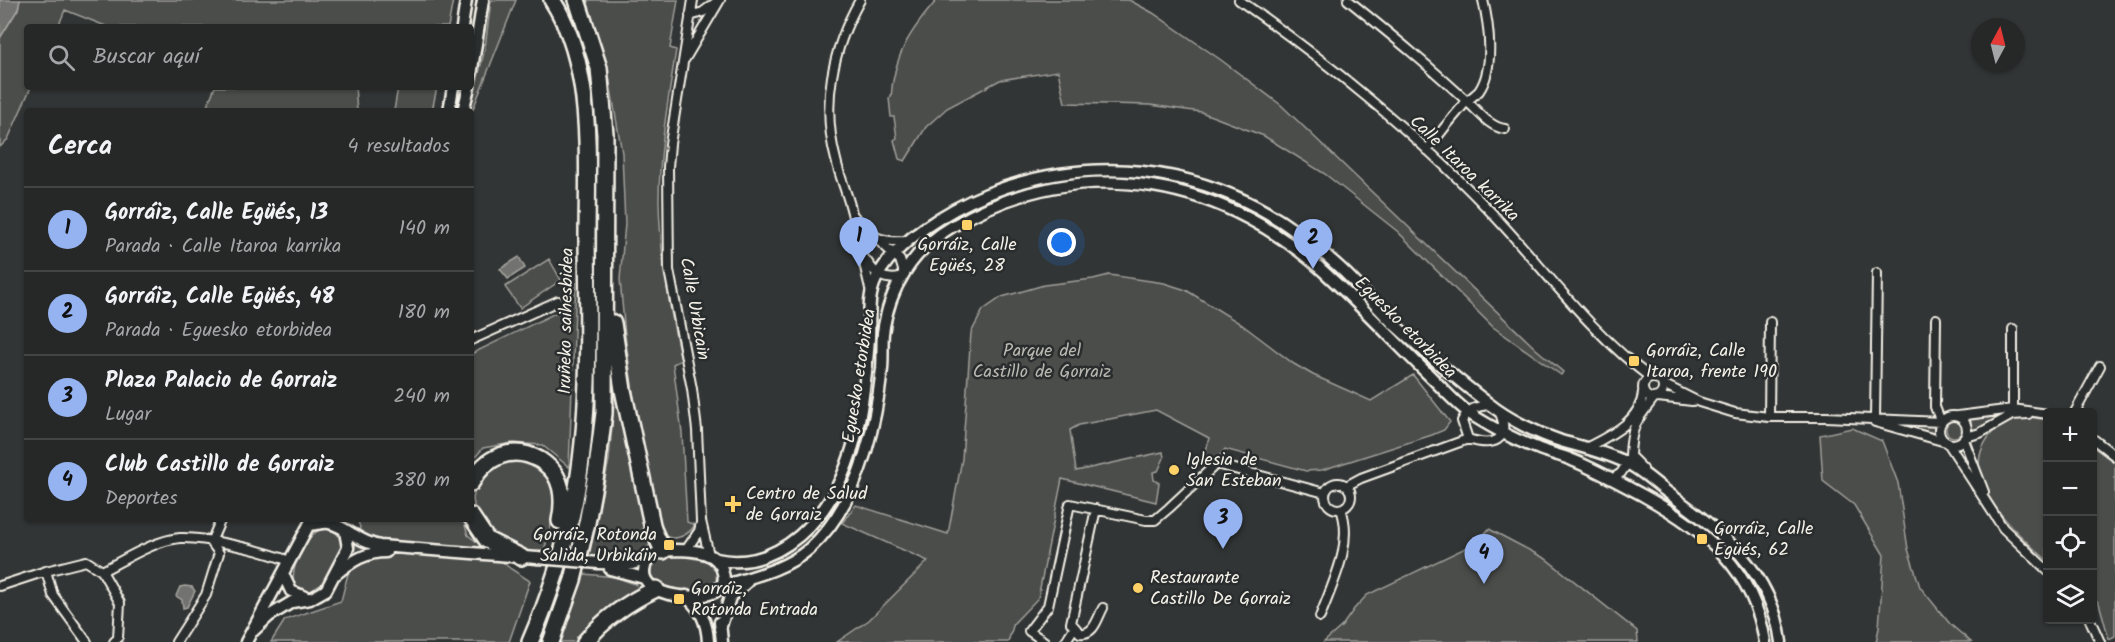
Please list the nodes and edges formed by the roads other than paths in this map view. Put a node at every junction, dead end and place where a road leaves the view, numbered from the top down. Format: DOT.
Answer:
graph roads {
  1 [pos="466,0"];
  2 [pos="483,0"];
  3 [pos="552,0"];
  4 [pos="577,0"];
  5 [pos="693,0"];
  6 [pos="719,0"];
  7 [pos="860,0"];
  8 [pos="1239,0"];
  9 [pos="1348,0"];
  10 [pos="1483,0"];
  11 [pos="690,16"];
  12 [pos="462,24"];
  13 [pos="474,56"];
  14 [pos="681,66"];
  15 [pos="452,90"];
  16 [pos="468,90"];
  17 [pos="1467,101"];
  18 [pos="450,108"];
  19 [pos="464,108"];
  20 [pos="1505,129"];
  21 [pos="1426,150"];
  22 [pos="606,166"];
  23 [pos="852,213"];
  24 [pos="875,238"];
  25 [pos="910,241"];
  26 [pos="862,254"];
  27 [pos="894,254"];
  28 [pos="1877,273"];
  29 [pos="878,275"];
  30 [pos="902,275"];
  31 [pos="871,295"];
  32 [pos="558,301"];
  33 [pos="1936,320"];
  34 [pos="1770,322"];
  35 [pos="2013,329"];
  36 [pos="474,338"];
  37 [pos="2100,366"];
  38 [pos="1651,378"];
  39 [pos="1663,384"];
  40 [pos="1643,392"];
  41 [pos="1656,398"];
  42 [pos="1699,402"];
  43 [pos="1490,405"];
  44 [pos="2076,408"];
  45 [pos="2013,409"];
  46 [pos="1499,411"];
  47 [pos="1466,412"];
  48 [pos="2043,413"];
  49 [pos="2043,413"];
  50 [pos="1958,416"];
  51 [pos="1769,417"];
  52 [pos="1856,418"];
  53 [pos="1875,418"];
  54 [pos="1941,422"];
  55 [pos="1503,433"];
  56 [pos="1965,438"];
  57 [pos="1468,439"];
  58 [pos="1947,442"];
  59 [pos="2097,442"];
  60 [pos="1590,448"];
  61 [pos="2115,456"];
  62 [pos="1629,460"];
  63 [pos="1595,470"];
  64 [pos="474,479"];
  65 [pos="1612,479"];
  66 [pos="1346,486"];
  67 [pos="1325,493"];
  68 [pos="1096,509"];
  69 [pos="1341,509"];
  70 [pos="474,520"];
  71 [pos="220,522"];
  72 [pos="311,522"];
  73 [pos="701,522"];
  74 [pos="340,526"];
  75 [pos="2004,528"];
  76 [pos="211,542"];
  77 [pos="686,550"];
  78 [pos="663,551"];
  79 [pos="521,557"];
  80 [pos="713,557"];
  81 [pos="648,560"];
  82 [pos="290,561"];
  83 [pos="536,561"];
  84 [pos="599,566"];
  85 [pos="2047,570"];
  86 [pos="102,571"];
  87 [pos="46,572"];
  88 [pos="284,574"];
  89 [pos="336,574"];
  90 [pos="757,575"];
  91 [pos="644,578"];
  92 [pos="0,586"];
  93 [pos="722,586"];
  94 [pos="656,588"];
  95 [pos="686,596"];
  96 [pos="310,599"];
  97 [pos="1103,608"];
  98 [pos="1320,617"];
  99 [pos="2092,624"];
  100 [pos="1074,628"];
  101 [pos="720,629"];
  102 [pos="253,631"];
  103 [pos="87,642"];
  104 [pos="114,642"];
  105 [pos="176,642"];
  106 [pos="246,642"];
  107 [pos="521,642"];
  108 [pos="530,642"];
  109 [pos="551,642"];
  110 [pos="585,642"];
  111 [pos="708,642"];
  112 [pos="722,642"];
  113 [pos="1045,642"];
  114 [pos="1065,642"];
  115 [pos="1766,642"];
  116 [pos="1780,642"];
  117 [pos="2100,642"];
  1 -- 12 [label="street"];
  2 -- 13 [label="street"];
  3 -- 108 [label="highway, Iruñeko saihesbidea"];
  4 -- 22 [label="highway, Iruñeko saihesbidea"];
  5 -- 11 [label="street, Calle Urbicain"];
  6 -- 11 [label="street"];
  6 -- 14 [label="street"];
  7 -- 23 [label="street"];
  8 -- 21 [label="street, Calle Itaroa karrika"];
  9 -- 17 [label="street"];
  10 -- 17 [label="street"];
  11 -- 14 [label="street, Calle Urbicain"];
  14 -- 73 [label="street, Calle Urbicain"];
  15 -- 18 [label="street"];
  16 -- 19 [label="street"];
  17 -- 20 [label="street"];
  17 -- 21 [label="street"];
  21 -- 38 [label="street, Calle Itaroa karrika"];
  22 -- 78 [label="highway"];
  22 -- 109 [label="highway, Iruñeko saihesbidea"];
  23 -- 24 [label="street"];
  23 -- 26 [label="street"];
  24 -- 25 [label="street"];
  24 -- 27 [label="street"];
  25 -- 27 [label="street, Eguesko etorbidea"];
  25 -- 43 [label="street, Eguesko etorbidea"];
  26 -- 29 [label="street"];
  26 -- 31 [label="street"];
  27 -- 29 [label="street, Eguesko etorbidea"];
  27 -- 30 [label="street"];
  28 -- 53 [label="street"];
  29 -- 30 [label="street"];
  29 -- 31 [label="street, Eguesko etorbidea"];
  30 -- 47 [label="street, Eguesko etorbidea"];
  30 -- 90 [label="street, Eguesko etorbidea"];
  31 -- 80 [label="street, Eguesko etorbidea"];
  32 -- 36 [label="street"];
  33 -- 54 [label="street"];
  34 -- 51 [label="street"];
  35 -- 45 [label="street"];
  37 -- 44 [label="street"];
  38 -- 39 [label="street"];
  38 -- 40 [label="street"];
  39 -- 41 [label="street"];
  39 -- 42 [label="street"];
  40 -- 41 [label="street"];
  40 -- 60 [label="street"];
  41 -- 42 [label="street"];
  41 -- 62 [label="street"];
  42 -- 51 [label="street"];
  43 -- 46 [label="street, Eguesko etorbidea"];
  43 -- 47 [label="street"];
  45 -- 48 [label="street"];
  45 -- 50 [label="street"];
  46 -- 55 [label="street"];
  46 -- 60 [label="street, Eguesko etorbidea"];
  47 -- 55 [label="street, Eguesko etorbidea"];
  47 -- 57 [label="street"];
  49 -- 56 [label="street"];
  50 -- 54 [label="street"];
  50 -- 56 [label="street"];
  51 -- 52 [label="street"];
  52 -- 53 [label="street"];
  52 -- 58 [label="street"];
  53 -- 54 [label="street"];
  54 -- 58 [label="street"];
  55 -- 57 [label="street"];
  55 -- 63 [label="street, Eguesko etorbidea"];
  56 -- 58 [label="street"];
  56 -- 75 [label="street"];
  57 -- 66 [label="street"];
  58 -- 75 [label="street"];
  59 -- 61 [label="street"];
  60 -- 62 [label="street, Eguesko etorbidea"];
  60 -- 63 [label="street"];
  62 -- 65 [label="street"];
  62 -- 116 [label="street, Eguesko etorbidea"];
  63 -- 65 [label="street, Eguesko etorbidea"];
  64 -- 107 [label="highway"];
  65 -- 115 [label="street, Eguesko etorbidea"];
  66 -- 67 [label="street"];
  66 -- 69 [label="street"];
  67 -- 68 [label="street"];
  67 -- 69 [label="street"];
  68 -- 100 [label="street"];
  68 -- 113 [label="street"];
  69 -- 98 [label="street"];
  70 -- 79 [label="highway"];
  71 -- 76 [label="street"];
  72 -- 74 [label="street"];
  72 -- 82 [label="street"];
  73 -- 77 [label="street"];
  73 -- 80 [label="street, Calle Urbicain"];
  74 -- 79 [label="street"];
  74 -- 89 [label="street"];
  75 -- 85 [label="street"];
  76 -- 82 [label="street"];
  76 -- 86 [label="street"];
  76 -- 105 [label="street"];
  77 -- 78 [label="street"];
  77 -- 80 [label="street"];
  78 -- 81 [label="street"];
  79 -- 83 [label="street"];
  80 -- 93 [label="street"];
  81 -- 84 [label="street"];
  81 -- 91 [label="street"];
  82 -- 88 [label="street"];
  83 -- 84 [label="street, bridge"];
  83 -- 89 [label="street"];
  84 -- 91 [label="street"];
  86 -- 87 [label="street"];
  86 -- 104 [label="street"];
  87 -- 92 [label="street"];
  87 -- 103 [label="street"];
  88 -- 96 [label="street"];
  88 -- 102 [label="street"];
  89 -- 96 [label="street"];
  90 -- 93 [label="street, Eguesko etorbidea"];
  90 -- 101 [label="street"];
  91 -- 94 [label="street"];
  93 -- 95 [label="street"];
  93 -- 101 [label="street"];
  94 -- 95 [label="street"];
  94 -- 110 [label="highway"];
  95 -- 111 [label="street"];
  96 -- 102 [label="street"];
  97 -- 100 [label="street"];
  99 -- 117 [label="street"];
  100 -- 114 [label="street"];
  101 -- 112 [label="street"];
  102 -- 106 [label="street"];
}
